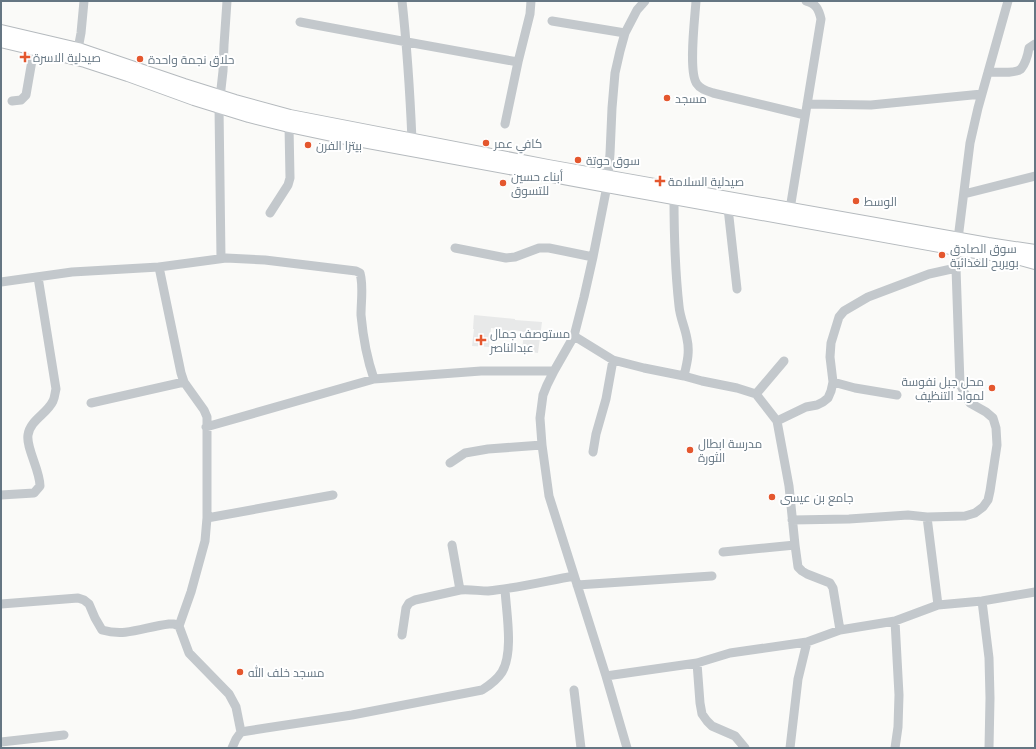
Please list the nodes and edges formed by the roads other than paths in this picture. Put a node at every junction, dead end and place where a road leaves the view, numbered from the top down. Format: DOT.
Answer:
graph roads {
  1 [pos="84,1"];
  2 [pos="227,1"];
  3 [pos="402,1"];
  4 [pos="532,1"];
  5 [pos="645,1"];
  6 [pos="696,1"];
  7 [pos="806,1"];
  8 [pos="1008,1"];
  9 [pos="552,21"];
  10 [pos="300,22"];
  11 [pos="1,31"];
  12 [pos="626,33"];
  13 [pos="1,41"];
  14 [pos="407,42"];
  15 [pos="1035,44"];
  16 [pos="34,49"];
  17 [pos="78,49"];
  18 [pos="518,62"];
  19 [pos="988,72"];
  20 [pos="982,94"];
  21 [pos="12,101"];
  22 [pos="220,101"];
  23 [pos="807,104"];
  24 [pos="805,115"];
  25 [pos="505,124"];
  26 [pos="289,126"];
  27 [pos="412,140"];
  28 [pos="1035,176"];
  29 [pos="608,182"];
  30 [pos="964,194"];
  31 [pos="674,198"];
  32 [pos="728,208"];
  33 [pos="790,209"];
  34 [pos="270,213"];
  35 [pos="960,244"];
  36 [pos="455,248"];
  37 [pos="1035,251"];
  38 [pos="593,257"];
  39 [pos="221,258"];
  40 [pos="1035,263"];
  41 [pos="159,267"];
  42 [pos="956,268"];
  43 [pos="38,277"];
  44 [pos="1,282"];
  45 [pos="737,289"];
  46 [pos="574,336"];
  47 [pos="613,360"];
  48 [pos="784,361"];
  49 [pos="554,371"];
  50 [pos="684,376"];
  51 [pos="374,379"];
  52 [pos="184,382"];
  53 [pos="833,382"];
  54 [pos="756,394"];
  55 [pos="897,395"];
  56 [pos="91,403"];
  57 [pos="777,421"];
  58 [pos="206,427"];
  59 [pos="542,445"];
  60 [pos="592,452"];
  61 [pos="450,463"];
  62 [pos="1,495"];
  63 [pos="333,495"];
  64 [pos="207,518"];
  65 [pos="927,518"];
  66 [pos="792,520"];
  67 [pos="452,545"];
  68 [pos="794,546"];
  69 [pos="723,552"];
  70 [pos="712,576"];
  71 [pos="576,581"];
  72 [pos="504,589"];
  73 [pos="460,590"];
  74 [pos="1035,592"];
  75 [pos="982,601"];
  76 [pos="1,604"];
  77 [pos="938,605"];
  78 [pos="895,621"];
  79 [pos="179,626"];
  80 [pos="840,630"];
  81 [pos="402,635"];
  82 [pos="807,642"];
  83 [pos="697,663"];
  84 [pos="606,676"];
  85 [pos="574,690"];
  86 [pos="241,732"];
  87 [pos="64,735"];
  88 [pos="1,742"];
  89 [pos="232,748"];
  90 [pos="581,748"];
  91 [pos="627,748"];
  92 [pos="745,748"];
  93 [pos="790,748"];
  94 [pos="895,748"];
  95 [pos="989,748"];
  1 -- 17 [label="street"];
  2 -- 22 [label="street"];
  3 -- 14 [label="street"];
  4 -- 18 [label="street"];
  5 -- 12 [label="street"];
  6 -- 24 [label="street"];
  7 -- 23 [label="street"];
  8 -- 19 [label="street"];
  9 -- 12 [label="street"];
  10 -- 14 [label="street"];
  11 -- 17 [label="main road"];
  12 -- 29 [label="street"];
  13 -- 16 [label="main road"];
  14 -- 18 [label="street"];
  14 -- 27 [label="street"];
  15 -- 19 [label="street"];
  16 -- 21 [label="street"];
  16 -- 22 [label="main road"];
  17 -- 22 [label="main road"];
  18 -- 25 [label="street"];
  19 -- 20 [label="street"];
  20 -- 23 [label="street"];
  20 -- 30 [label="street"];
  22 -- 26 [label="main road"];
  22 -- 27 [label="main road"];
  22 -- 39 [label="street"];
  23 -- 24 [label="street"];
  24 -- 33 [label="street"];
  26 -- 29 [label="main road"];
  26 -- 34 [label="street"];
  27 -- 29 [label="main road"];
  28 -- 30 [label="street"];
  29 -- 31 [label="main road"];
  29 -- 33 [label="main road"];
  29 -- 38 [label="street"];
  30 -- 35 [label="street"];
  31 -- 32 [label="main road"];
  31 -- 50 [label="street"];
  32 -- 35 [label="main road"];
  32 -- 45 [label="street"];
  33 -- 35 [label="main road"];
  35 -- 37 [label="main road"];
  35 -- 40 [label="main road"];
  35 -- 42 [label="street"];
  36 -- 38 [label="street"];
  38 -- 46 [label="street"];
  39 -- 41 [label="street"];
  39 -- 51 [label="street"];
  41 -- 43 [label="street"];
  41 -- 52 [label="street"];
  42 -- 53 [label="street"];
  42 -- 65 [label="street"];
  43 -- 44 [label="street"];
  43 -- 62 [label="street"];
  46 -- 47 [label="street"];
  46 -- 49 [label="street"];
  47 -- 50 [label="street"];
  47 -- 60 [label="street"];
  48 -- 54 [label="street"];
  49 -- 51 [label="street"];
  49 -- 59 [label="street"];
  50 -- 54 [label="street"];
  51 -- 58 [label="street"];
  52 -- 56 [label="street"];
  52 -- 58 [label="street"];
  53 -- 55 [label="street"];
  53 -- 57 [label="street"];
  54 -- 57 [label="street"];
  57 -- 66 [label="street"];
  58 -- 64 [label="street"];
  59 -- 61 [label="street"];
  59 -- 71 [label="street"];
  63 -- 64 [label="street"];
  64 -- 79 [label="street"];
  65 -- 66 [label="street"];
  65 -- 77 [label="street"];
  66 -- 68 [label="street"];
  67 -- 73 [label="street"];
  68 -- 69 [label="street"];
  68 -- 80 [label="street"];
  70 -- 71 [label="street"];
  71 -- 72 [label="street"];
  71 -- 84 [label="street"];
  72 -- 73 [label="street"];
  72 -- 86 [label="street"];
  73 -- 81 [label="street"];
  74 -- 75 [label="street"];
  75 -- 77 [label="street"];
  75 -- 95 [label="street"];
  76 -- 79 [label="street"];
  77 -- 78 [label="street"];
  78 -- 80 [label="street"];
  78 -- 94 [label="street"];
  79 -- 86 [label="street"];
  80 -- 82 [label="street"];
  82 -- 83 [label="street"];
  82 -- 93 [label="street"];
  83 -- 84 [label="street"];
  83 -- 92 [label="street"];
  84 -- 91 [label="street"];
  85 -- 90 [label="street"];
  86 -- 89 [label="street"];
  87 -- 88 [label="street"];
}
